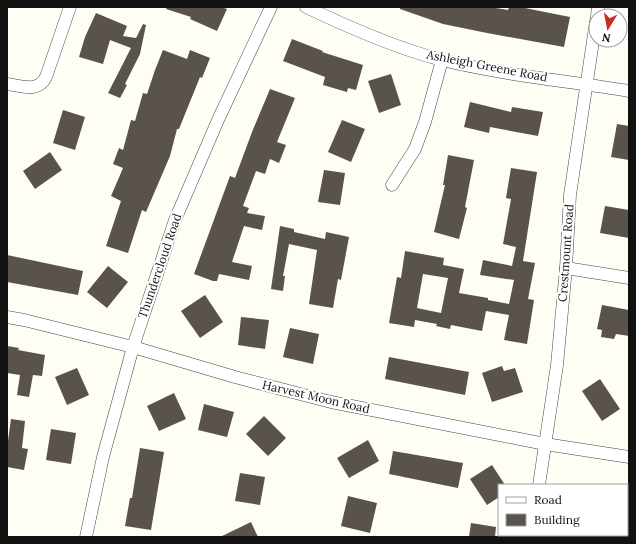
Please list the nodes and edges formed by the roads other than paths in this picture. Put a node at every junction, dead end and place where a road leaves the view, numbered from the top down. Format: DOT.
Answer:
graph roads {
  1 [pos="70,7"];
  2 [pos="270,7"];
  3 [pos="306,7"];
  4 [pos="592,48"];
  5 [pos="442,60"];
  6 [pos="7,84"];
  7 [pos="586,84"];
  8 [pos="629,92"];
  9 [pos="392,185"];
  10 [pos="566,268"];
  11 [pos="629,278"];
  12 [pos="7,317"];
  13 [pos="133,347"];
  14 [pos="545,444"];
  15 [pos="629,458"];
  16 [pos="539,484"];
  17 [pos="86,537"];
  1 -- 6 [label="street"];
  2 -- 13 [label="street, Thundercloud Road"];
  3 -- 5 [label="street, Ashleigh Greene Road"];
  4 -- 7 [label="street, Crestmount Road"];
  5 -- 7 [label="street, Ashleigh Greene Road"];
  5 -- 9 [label="street"];
  7 -- 8 [label="street, Ashleigh Greene Road"];
  7 -- 10 [label="street, Crestmount Road"];
  10 -- 11 [label="street"];
  10 -- 14 [label="street, Crestmount Road"];
  12 -- 13 [label="street, Harvest Moon Road"];
  13 -- 14 [label="street, Harvest Moon Road"];
  13 -- 17 [label="street, Thundercloud Road"];
  14 -- 15 [label="street, Harvest Moon Road"];
  14 -- 16 [label="street, Crestmount Road"];
}
